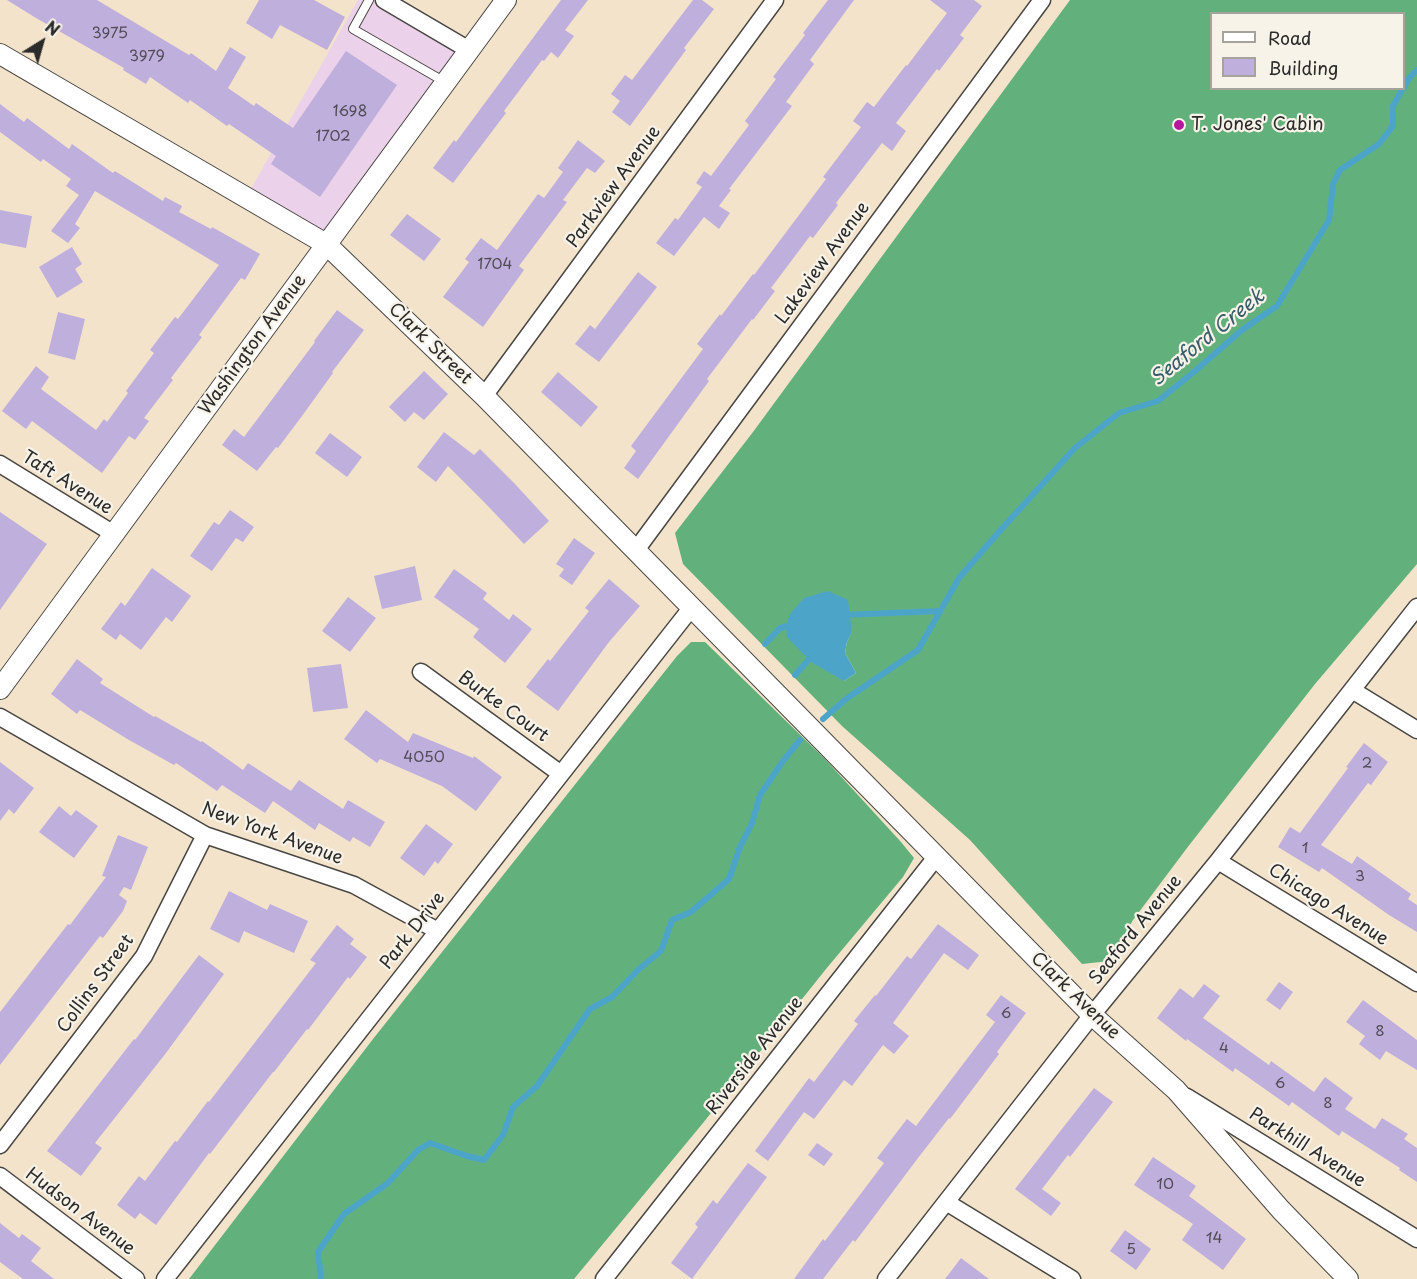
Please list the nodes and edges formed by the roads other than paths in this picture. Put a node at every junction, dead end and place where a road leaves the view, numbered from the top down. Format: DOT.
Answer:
graph roads {
  1 [pos="369,0"];
  2 [pos="384,0"];
  3 [pos="506,0"];
  4 [pos="775,0"];
  5 [pos="1042,0"];
  6 [pos="469,50"];
  7 [pos="0,54"];
  8 [pos="445,82"];
  9 [pos="326,244"];
  10 [pos="484,396"];
  11 [pos="0,464"];
  12 [pos="114,534"];
  13 [pos="636,550"];
  14 [pos="1417,607"];
  15 [pos="692,608"];
  16 [pos="421,672"];
  17 [pos="0,689"];
  18 [pos="1352,690"];
  19 [pos="798,716"];
  20 [pos="0,717"];
  21 [pos="1417,730"];
  22 [pos="561,774"];
  23 [pos="205,835"];
  24 [pos="937,856"];
  25 [pos="1218,861"];
  26 [pos="438,931"];
  27 [pos="1417,983"];
  28 [pos="1092,1015"];
  29 [pos="1176,1090"];
  30 [pos="0,1145"];
  31 [pos="0,1176"];
  32 [pos="946,1202"];
  33 [pos="1417,1239"];
  34 [pos="136,1279"];
  35 [pos="165,1279"];
  36 [pos="604,1279"];
  37 [pos="886,1279"];
  38 [pos="1072,1279"];
  39 [pos="1348,1279"];
  1 -- 8 [label="lane"];
  2 -- 6 [label="street"];
  3 -- 6 [label="street, Washington Avenue"];
  4 -- 10 [label="street, Parkview Avenue"];
  5 -- 13 [label="street, Lakeview Avenue"];
  6 -- 8 [label="street, Washington Avenue"];
  7 -- 9 [label="street, Clark Street"];
  8 -- 9 [label="street, Washington Avenue"];
  9 -- 10 [label="street, Clark Street"];
  9 -- 12 [label="street, Washington Avenue"];
  10 -- 13 [label="street, Clark Street"];
  11 -- 12 [label="street, Taft Avenue"];
  12 -- 17 [label="street, Washington Avenue"];
  13 -- 15 [label="street, Clark Street"];
  14 -- 18 [label="street, Seaford Avenue"];
  15 -- 19 [label="street, Clark Street"];
  15 -- 22 [label="street, Park Drive"];
  16 -- 22 [label="street, Burke Court"];
  18 -- 21 [label="street"];
  18 -- 25 [label="street, Seaford Avenue"];
  19 -- 24 [label="street, Clark Avenue"];
  20 -- 23 [label="street, New York Avenue"];
  22 -- 26 [label="street, Park Drive"];
  23 -- 26 [label="street, New York Avenue"];
  23 -- 30 [label="street, Collins Street"];
  24 -- 28 [label="street, Clark Avenue"];
  24 -- 36 [label="street, Riverside Avenue"];
  25 -- 27 [label="street, Chicago Avenue"];
  25 -- 28 [label="street, Seaford Avenue"];
  26 -- 35 [label="street, Park Drive"];
  28 -- 29 [label="street, Clark Avenue"];
  28 -- 32 [label="street, Seaford Avenue"];
  29 -- 33 [label="street, Parkhill Avenue"];
  29 -- 39 [label="street, Clark Avenue"];
  31 -- 34 [label="street, Hudson Avenue"];
  32 -- 37 [label="street, Seaford Avenue"];
  32 -- 38 [label="street"];
}
